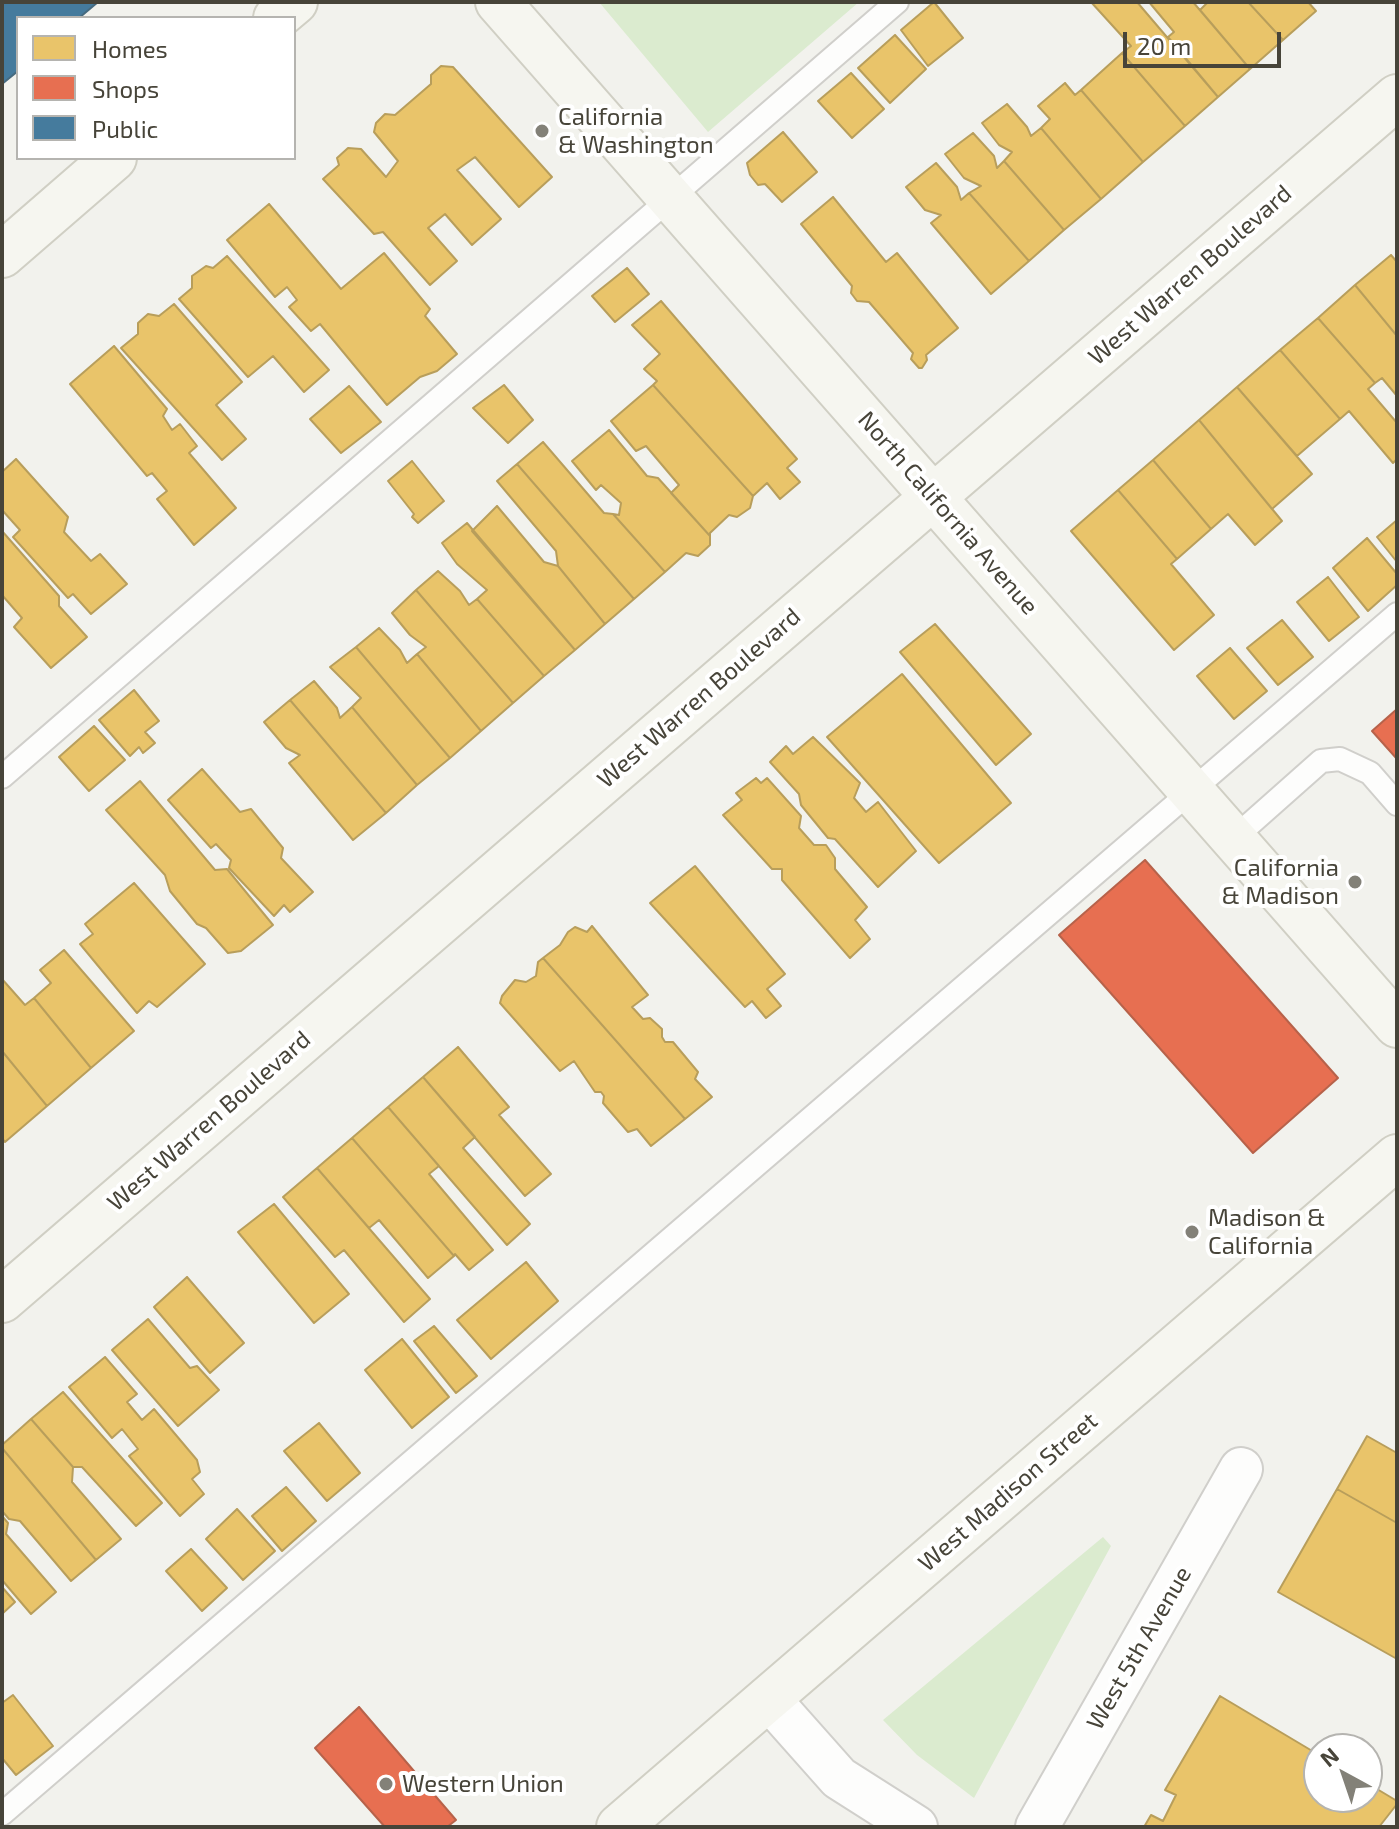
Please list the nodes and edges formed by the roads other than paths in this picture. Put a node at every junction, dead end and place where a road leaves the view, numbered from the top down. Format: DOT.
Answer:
graph roads {
  1 [pos="295,2"];
  2 [pos="498,2"];
  3 [pos="897,2"];
  4 [pos="278,16"];
  5 [pos="1397,97"];
  6 [pos="112,160"];
  7 [pos="671,198"];
  8 [pos="2,255"];
  9 [pos="933,496"];
  10 [pos="1397,614"];
  11 [pos="2,777"];
  12 [pos="1191,791"];
  13 [pos="1397,804"];
  14 [pos="1233,839"];
  15 [pos="1397,1025"];
  16 [pos="1397,1157"];
  17 [pos="2,1300"];
  18 [pos="1241,1469"];
  19 [pos="768,1698"];
  20 [pos="2,1814"];
  21 [pos="619,1827"];
  22 [pos="916,1827"];
  23 [pos="1037,1827"];
  1 -- 4 [label="street"];
  2 -- 7 [label="street, North California Avenue"];
  3 -- 7 [label="lane"];
  5 -- 9 [label="street, West Warren Boulevard"];
  6 -- 8 [label="street"];
  7 -- 9 [label="street, North California Avenue"];
  7 -- 11 [label="lane"];
  9 -- 12 [label="street, North California Avenue"];
  9 -- 17 [label="street, West Warren Boulevard"];
  10 -- 12 [label="lane"];
  12 -- 14 [label="street, North California Avenue"];
  12 -- 20 [label="lane"];
  13 -- 14 [label="lane"];
  14 -- 15 [label="street, North California Avenue"];
  16 -- 19 [label="street, West Madison Street"];
  18 -- 23 [label="street, West 5th Avenue"];
  19 -- 21 [label="street, West Madison Street"];
  19 -- 22 [label="street"];
}
